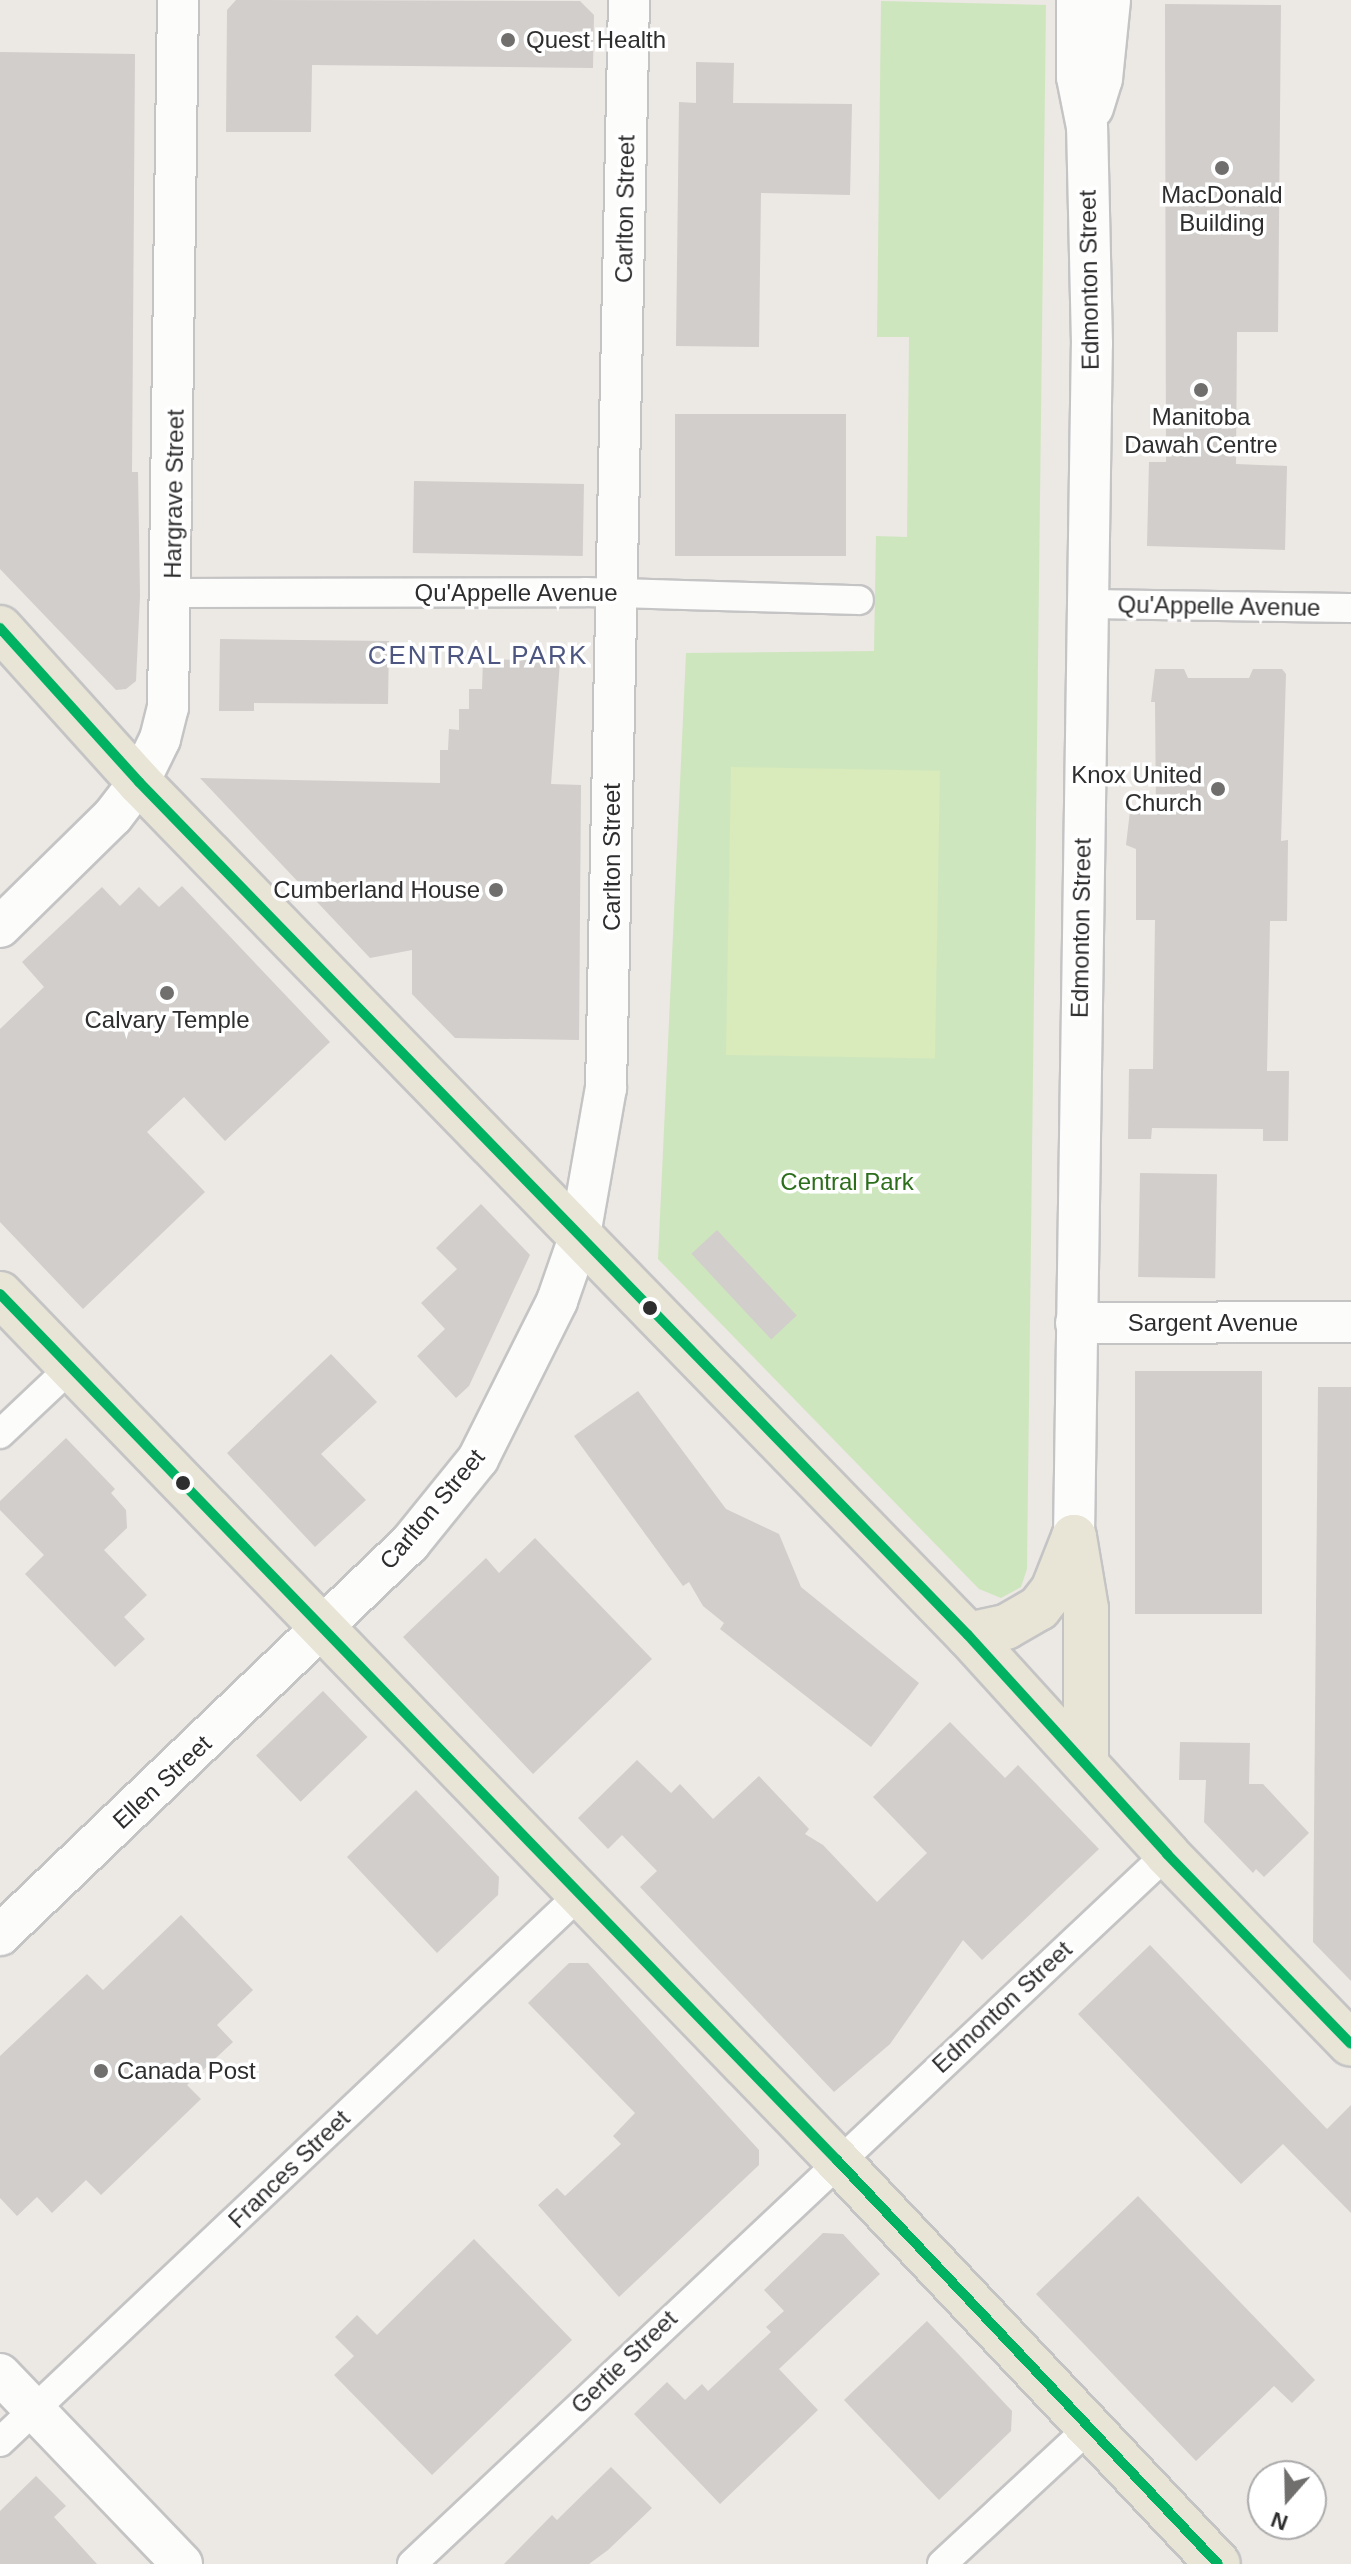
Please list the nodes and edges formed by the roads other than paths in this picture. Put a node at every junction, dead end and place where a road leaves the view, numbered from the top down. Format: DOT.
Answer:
graph roads {
  1 [pos="178,0"];
  2 [pos="629,0"];
  3 [pos="1077,0"];
  4 [pos="1110,0"];
  5 [pos="1087,127"];
  6 [pos="172,593"];
  7 [pos="613,593"];
  8 [pos="859,600"];
  9 [pos="1087,604"];
  10 [pos="1351,608"];
  11 [pos="0,628"];
  12 [pos="139,782"];
  13 [pos="0,927"];
  14 [pos="580,1235"];
  15 [pos="0,1294"];
  16 [pos="1351,1322"];
  17 [pos="1076,1323"];
  18 [pos="70,1368"];
  19 [pos="0,1434"];
  20 [pos="1074,1537"];
  21 [pos="323,1628"];
  22 [pos="968,1635"];
  23 [pos="1086,1764"];
  24 [pos="1167,1854"];
  25 [pos="578,1896"];
  26 [pos="0,1935"];
  27 [pos="1351,2044"];
  28 [pos="837,2160"];
  29 [pos="0,2374"];
  30 [pos="34,2409"];
  31 [pos="1089,2428"];
  32 [pos="0,2442"];
  33 [pos="182,2564"];
  34 [pos="412,2564"];
  35 [pos="942,2564"];
  36 [pos="1218,2564"];
  1 -- 6 [label="street, Hargrave Street"];
  2 -- 7 [label="street, Carlton Street"];
  3 -- 5 [label="street, Edmonton Street"];
  4 -- 5 [label="street, Edmonton Street"];
  5 -- 9 [label="street, Edmonton Street"];
  6 -- 7 [label="street, Qu'Appelle Avenue"];
  6 -- 12 [label="street, Hargrave Street"];
  7 -- 8 [label="street, Qu'Appelle Avenue"];
  7 -- 14 [label="street, Carlton Street"];
  9 -- 10 [label="street, Qu'Appelle Avenue"];
  9 -- 17 [label="street, Edmonton Street"];
  11 -- 12 [label="main road"];
  12 -- 13 [label="street, Hargrave Street"];
  12 -- 14 [label="main road"];
  14 -- 21 [label="street, Carlton Street"];
  14 -- 22 [label="main road"];
  15 -- 18 [label="main road"];
  16 -- 17 [label="street, Sargent Avenue"];
  17 -- 20 [label="street, Edmonton Street"];
  18 -- 19 [label="street"];
  18 -- 21 [label="main road"];
  20 -- 22 [label="main road"];
  20 -- 23 [label="main road"];
  21 -- 25 [label="main road"];
  21 -- 26 [label="street, Ellen Street"];
  22 -- 23 [label="main road"];
  23 -- 24 [label="main road"];
  24 -- 27 [label="main road"];
  24 -- 28 [label="street, Edmonton Street"];
  25 -- 28 [label="main road"];
  25 -- 30 [label="street, Frances Street"];
  28 -- 31 [label="main road"];
  28 -- 34 [label="street, Gertie Street"];
  29 -- 30 [label="street"];
  30 -- 32 [label="street, Frances Street"];
  30 -- 33 [label="street"];
  31 -- 35 [label="street"];
  31 -- 36 [label="main road"];
}
